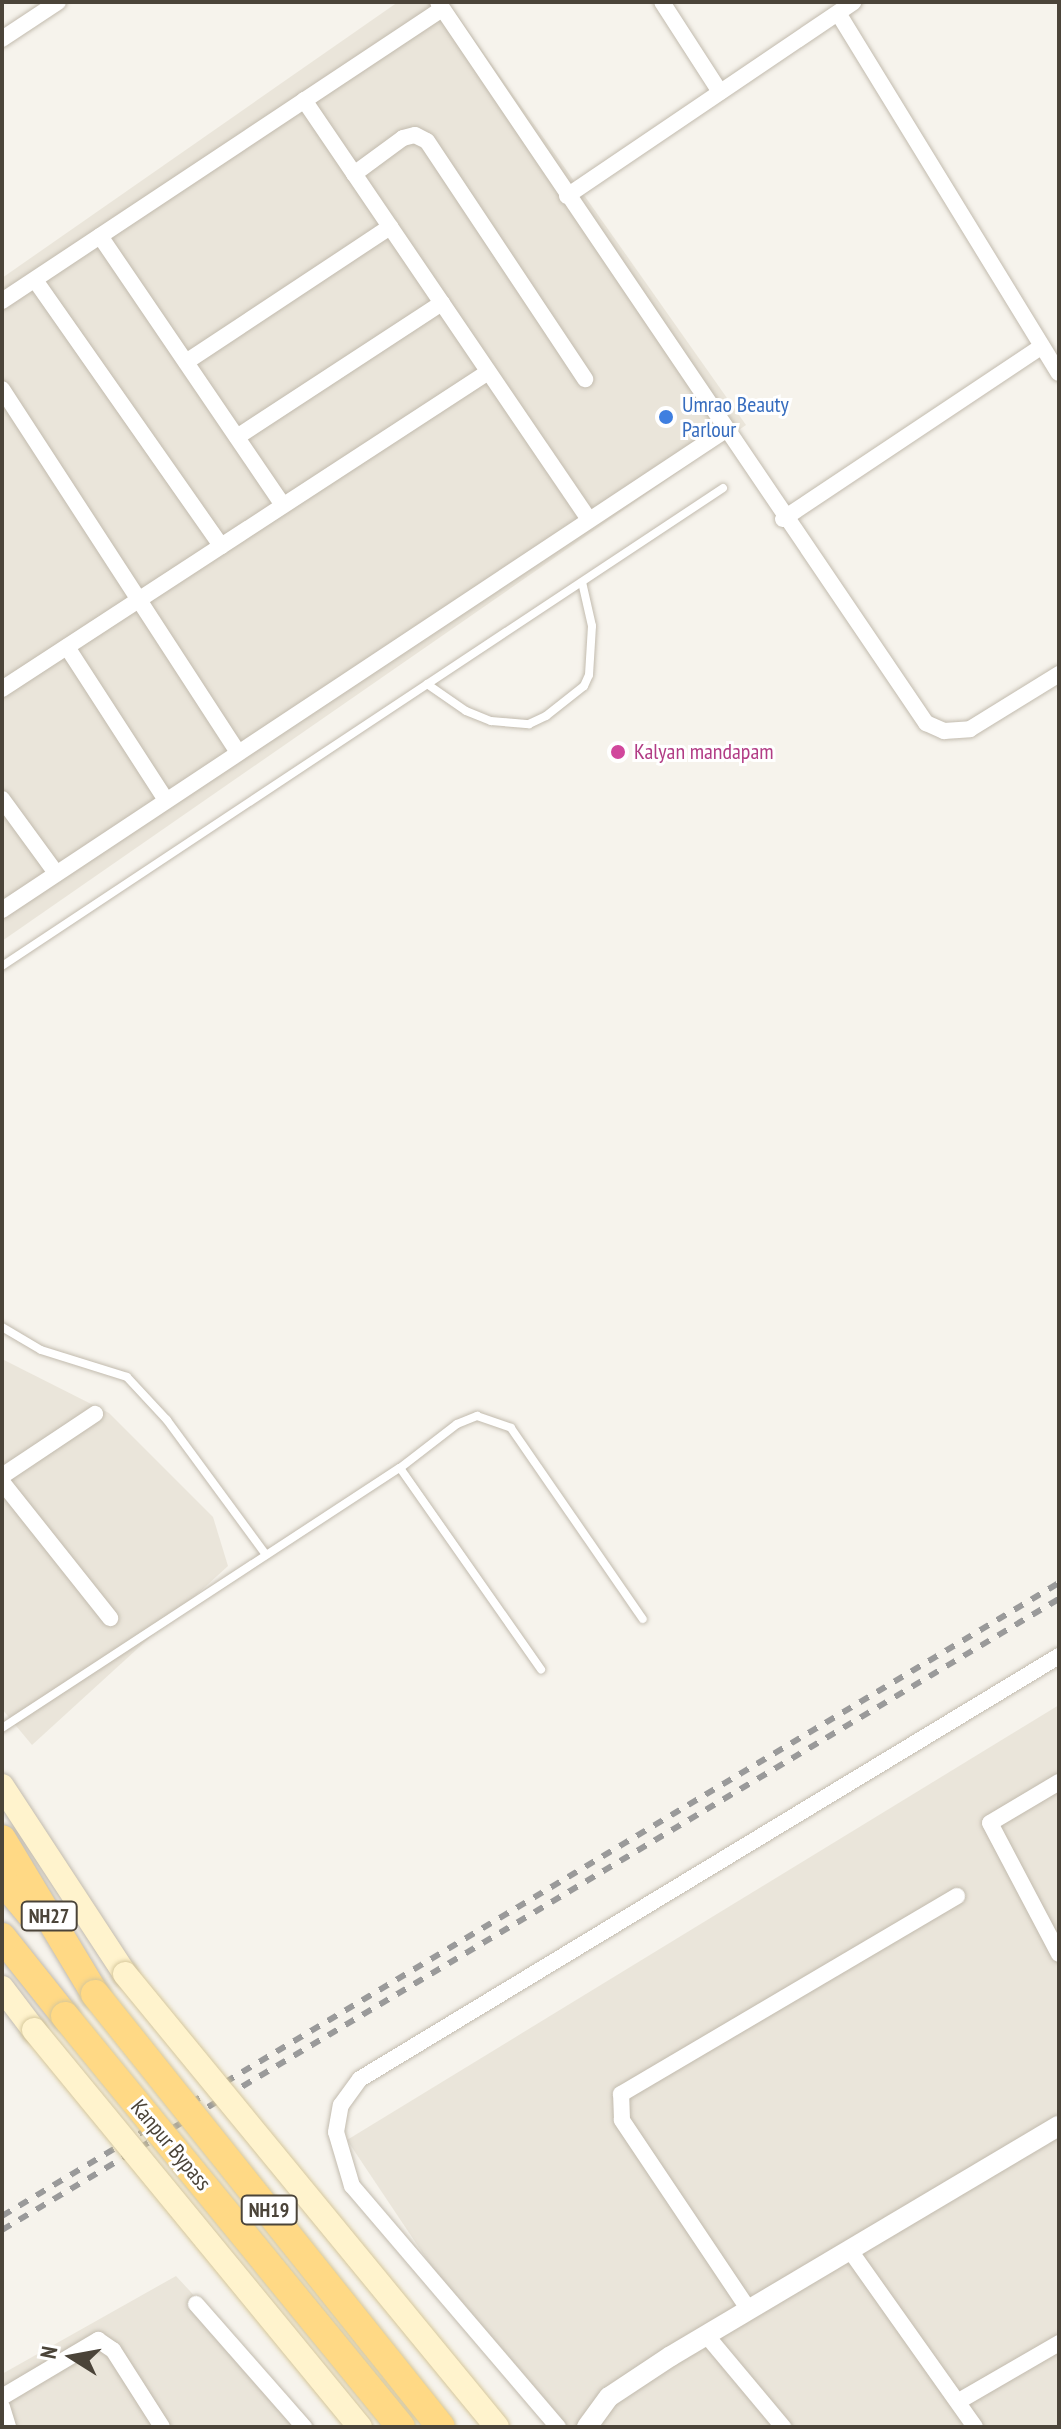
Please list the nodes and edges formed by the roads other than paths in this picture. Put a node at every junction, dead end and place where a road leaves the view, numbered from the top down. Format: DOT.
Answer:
graph roads {
  1 [pos="58,2"];
  2 [pos="662,2"];
  3 [pos="853,2"];
  4 [pos="440,5"];
  5 [pos="838,13"];
  6 [pos="2,39"];
  7 [pos="720,92"];
  8 [pos="304,100"];
  9 [pos="354,174"];
  10 [pos="567,196"];
  11 [pos="390,227"];
  12 [pos="100,236"];
  13 [pos="35,280"];
  14 [pos="2,301"];
  15 [pos="442,303"];
  16 [pos="1042,346"];
  17 [pos="186,362"];
  18 [pos="488,372"];
  19 [pos="1059,373"];
  20 [pos="585,379"];
  21 [pos="2,389"];
  22 [pos="724,431"];
  23 [pos="237,437"];
  24 [pos="723,488"];
  25 [pos="283,505"];
  26 [pos="588,518"];
  27 [pos="783,519"];
  28 [pos="221,546"];
  29 [pos="582,582"];
  30 [pos="138,600"];
  31 [pos="67,647"];
  32 [pos="1059,674"];
  33 [pos="427,684"];
  34 [pos="2,689"];
  35 [pos="238,752"];
  36 [pos="2,799"];
  37 [pos="166,800"];
  38 [pos="56,873"];
  39 [pos="2,910"];
  40 [pos="2,966"];
  41 [pos="2,1327"];
  42 [pos="95,1414"];
  43 [pos="400,1468"];
  44 [pos="2,1476"];
  45 [pos="2,1482"];
  46 [pos="266,1555"];
  47 [pos="110,1618"];
  48 [pos="643,1619"];
  49 [pos="1059,1656"];
  50 [pos="541,1669"];
  51 [pos="2,1728"];
  52 [pos="1059,1782"];
  53 [pos="2,1786"];
  54 [pos="2,1839"];
  55 [pos="2,1880"];
  56 [pos="957,1896"];
  57 [pos="2,1937"];
  58 [pos="1059,1954"];
  59 [pos="2,1988"];
  60 [pos="95,1994"];
  61 [pos="1059,2126"];
  62 [pos="849,2249"];
  63 [pos="196,2304"];
  64 [pos="749,2310"];
  65 [pos="707,2336"];
  66 [pos="1059,2343"];
  67 [pos="2,2397"];
  68 [pos="959,2401"];
  69 [pos="2,2407"];
  70 [pos="8,2427"];
  71 [pos="162,2427"];
  72 [pos="304,2427"];
  73 [pos="360,2427"];
  74 [pos="401,2427"];
  75 [pos="441,2427"];
  76 [pos="497,2427"];
  77 [pos="558,2427"];
  78 [pos="587,2427"];
  79 [pos="783,2427"];
  80 [pos="975,2427"];
  1 -- 6 [label="street"];
  2 -- 7 [label="street"];
  3 -- 5 [label="street"];
  4 -- 8 [label="street"];
  4 -- 10 [label="street"];
  5 -- 7 [label="street"];
  5 -- 16 [label="street"];
  7 -- 10 [label="street"];
  8 -- 9 [label="street"];
  8 -- 12 [label="street"];
  9 -- 11 [label="street"];
  9 -- 20 [label="street"];
  10 -- 22 [label="street"];
  11 -- 15 [label="street"];
  11 -- 17 [label="street"];
  12 -- 13 [label="street"];
  12 -- 17 [label="street"];
  13 -- 14 [label="street"];
  13 -- 28 [label="street"];
  15 -- 18 [label="street"];
  15 -- 23 [label="street"];
  16 -- 19 [label="street"];
  16 -- 27 [label="street"];
  17 -- 23 [label="street"];
  18 -- 25 [label="street"];
  18 -- 26 [label="street"];
  21 -- 30 [label="street"];
  22 -- 26 [label="street"];
  22 -- 27 [label="street"];
  23 -- 25 [label="street"];
  24 -- 29 [label="lane"];
  25 -- 28 [label="street"];
  26 -- 35 [label="street"];
  27 -- 32 [label="street"];
  28 -- 30 [label="street"];
  29 -- 33 [label="lane"];
  29 -- 33 [label="lane"];
  30 -- 31 [label="street"];
  30 -- 35 [label="street"];
  31 -- 34 [label="street"];
  31 -- 37 [label="street"];
  33 -- 40 [label="lane"];
  35 -- 37 [label="street"];
  36 -- 38 [label="street"];
  37 -- 38 [label="street"];
  38 -- 39 [label="street"];
  41 -- 46 [label="lane"];
  42 -- 44 [label="street"];
  43 -- 46 [label="lane"];
  43 -- 48 [label="lane"];
  43 -- 50 [label="lane"];
  45 -- 47 [label="street"];
  46 -- 51 [label="lane"];
  49 -- 77 [label="street"];
  52 -- 58 [label="street"];
  53 -- 76 [label="main road, bridge"];
  54 -- 60 [label="highway, NH27"];
  55 -- 60 [label="highway, NH19"];
  56 -- 64 [label="street"];
  57 -- 74 [label="highway, Kanpur Bypass / NH19, bridge"];
  59 -- 73 [label="main road, bridge"];
  60 -- 75 [label="highway, Kanpur Bypass / NH19, bridge"];
  61 -- 62 [label="street"];
  62 -- 64 [label="street"];
  62 -- 68 [label="street"];
  63 -- 72 [label="street"];
  64 -- 65 [label="street"];
  65 -- 78 [label="street"];
  65 -- 79 [label="street"];
  66 -- 68 [label="street"];
  67 -- 71 [label="street"];
  68 -- 80 [label="street"];
  69 -- 70 [label="street"];
}
